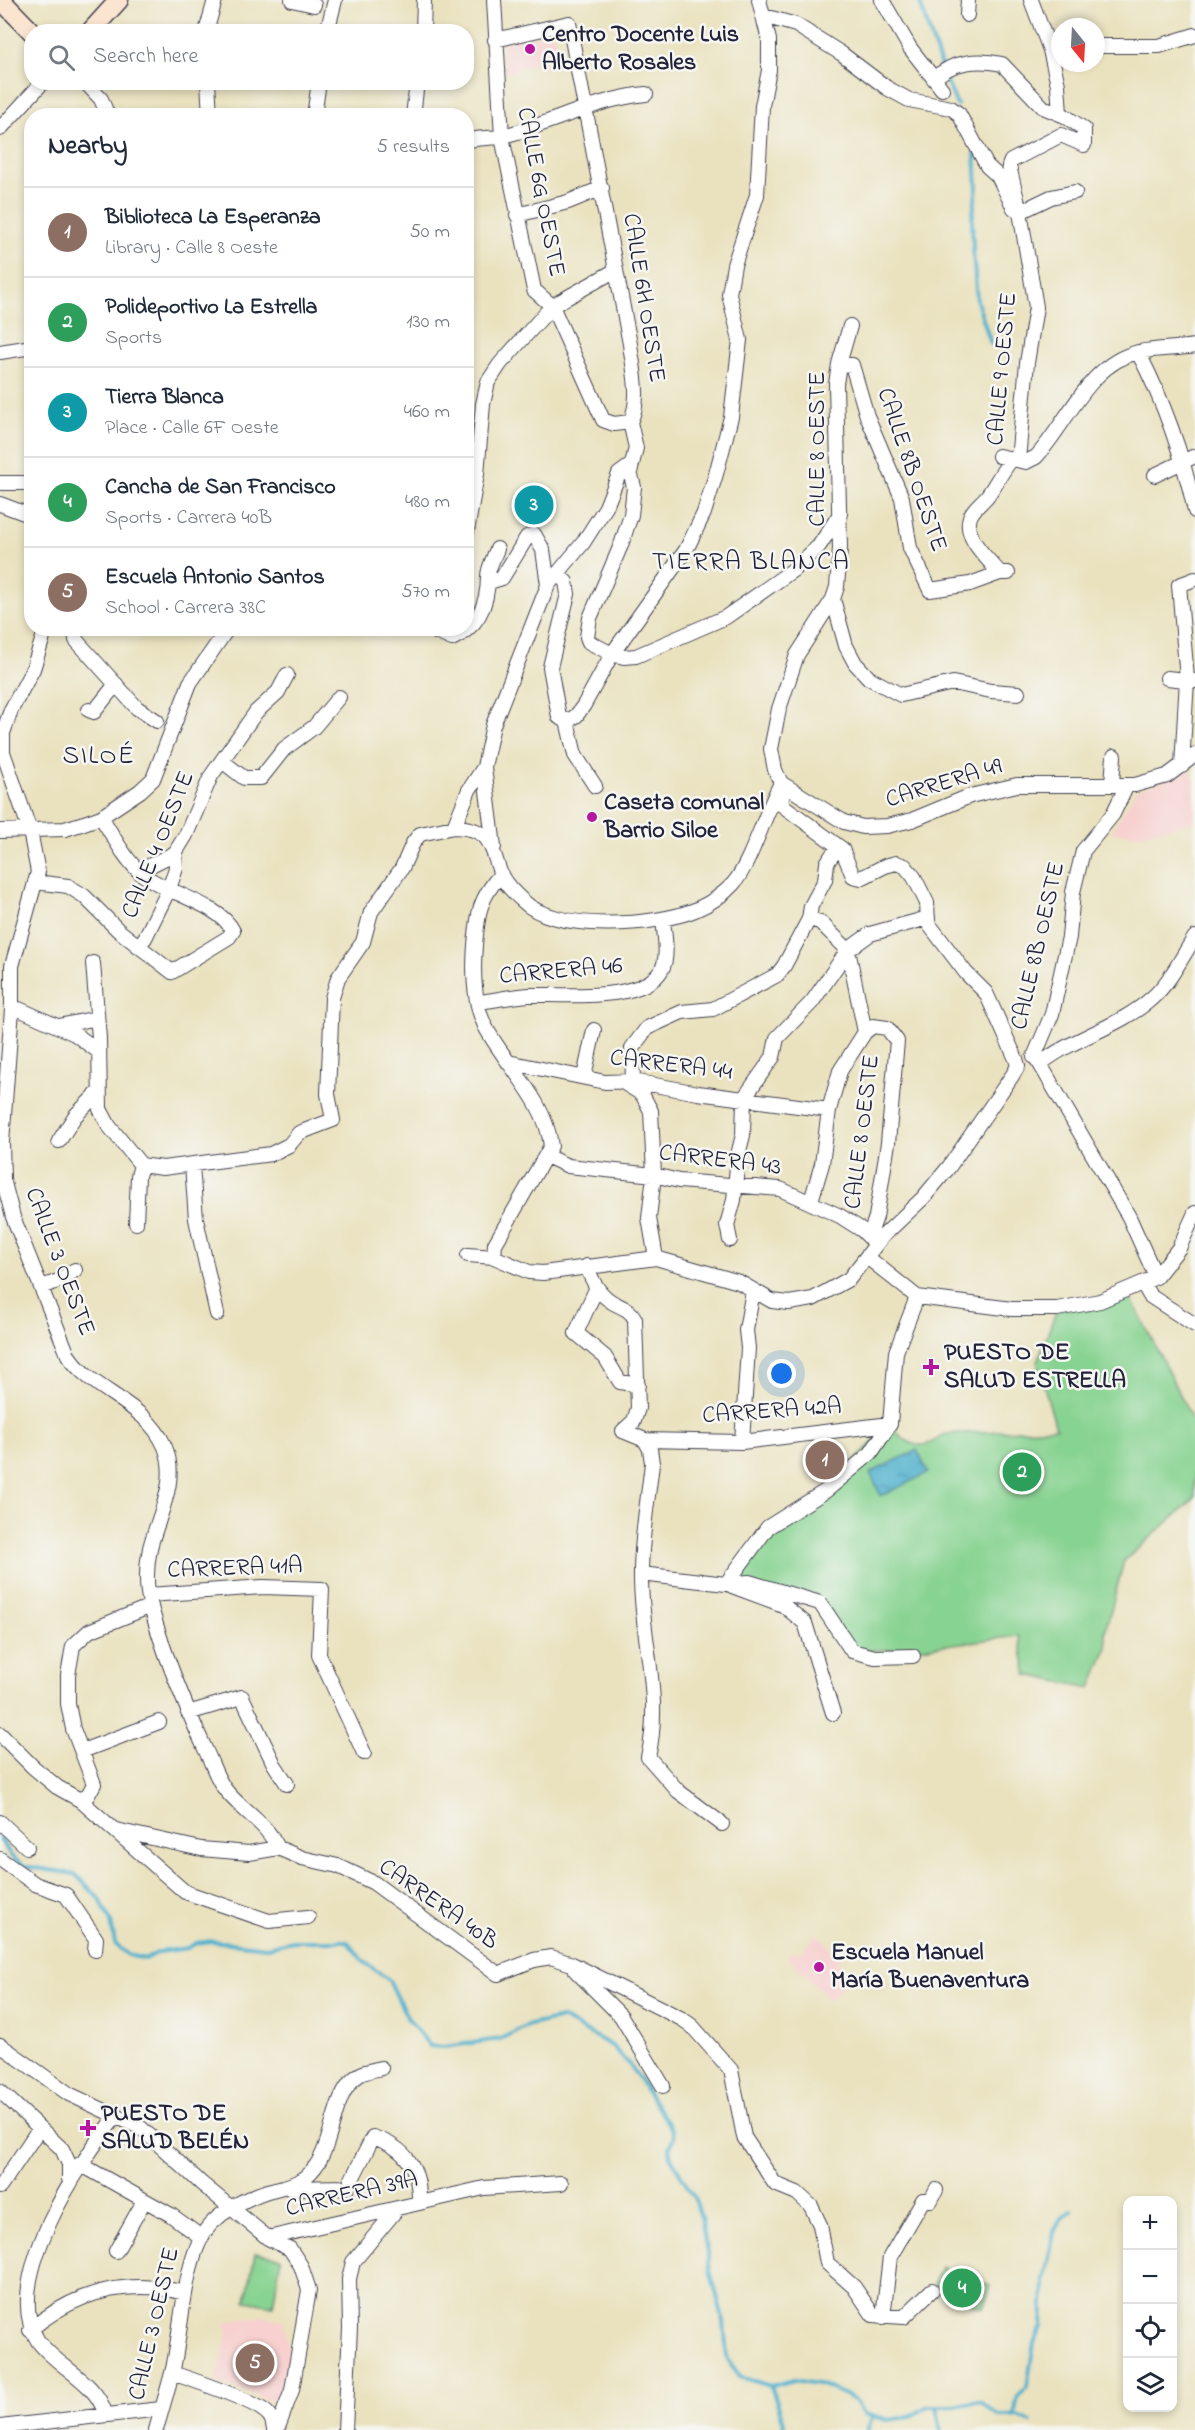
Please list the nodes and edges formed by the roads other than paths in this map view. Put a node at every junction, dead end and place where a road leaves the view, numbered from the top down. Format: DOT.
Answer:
graph roads {
  1 [pos="1,0"];
  2 [pos="119,0"];
  3 [pos="215,0"];
  4 [pos="292,0"];
  5 [pos="335,0"];
  6 [pos="424,0"];
  7 [pos="494,0"];
  8 [pos="759,0"];
  9 [pos="882,0"];
  10 [pos="968,0"];
  11 [pos="1031,0"];
  12 [pos="314,5"];
  13 [pos="967,15"];
  14 [pos="764,16"];
  15 [pos="25,24"];
  16 [pos="97,24"];
  17 [pos="208,24"];
  18 [pos="329,24"];
  19 [pos="423,24"];
  20 [pos="1195,35"];
  21 [pos="495,40"];
  22 [pos="1051,41"];
  23 [pos="1105,46"];
  24 [pos="1057,72"];
  25 [pos="36,90"];
  26 [pos="93,90"];
  27 [pos="208,90"];
  28 [pos="318,90"];
  29 [pos="416,90"];
  30 [pos="646,94"];
  31 [pos="586,106"];
  32 [pos="105,108"];
  33 [pos="210,108"];
  34 [pos="315,108"];
  35 [pos="414,108"];
  36 [pos="1060,113"];
  37 [pos="0,129"];
  38 [pos="502,136"];
  39 [pos="474,140"];
  40 [pos="602,188"];
  41 [pos="1075,192"];
  42 [pos="1020,212"];
  43 [pos="517,215"];
  44 [pos="616,270"];
  45 [pos="552,306"];
  46 [pos="850,326"];
  47 [pos="1195,346"];
  48 [pos="24,348"];
  49 [pos="0,352"];
  50 [pos="1138,352"];
  51 [pos="845,364"];
  52 [pos="630,422"];
  53 [pos="1188,458"];
  54 [pos="1009,459"];
  55 [pos="630,466"];
  56 [pos="1155,475"];
  57 [pos="0,483"];
  58 [pos="24,483"];
  59 [pos="474,491"];
  60 [pos="0,504"];
  61 [pos="1195,511"];
  62 [pos="24,513"];
  63 [pos="840,514"];
  64 [pos="819,546"];
  65 [pos="497,549"];
  66 [pos="840,552"];
  67 [pos="553,579"];
  68 [pos="1195,579"];
  69 [pos="489,582"];
  70 [pos="832,599"];
  71 [pos="474,625"];
  72 [pos="43,636"];
  73 [pos="76,636"];
  74 [pos="222,636"];
  75 [pos="612,654"];
  76 [pos="287,675"];
  77 [pos="1167,678"];
  78 [pos="1191,680"];
  79 [pos="116,684"];
  80 [pos="1018,693"];
  81 [pos="339,697"];
  82 [pos="89,710"];
  83 [pos="157,721"];
  84 [pos="567,721"];
  85 [pos="1195,755"];
  86 [pos="1114,756"];
  87 [pos="222,761"];
  88 [pos="1182,766"];
  89 [pos="484,767"];
  90 [pos="1112,784"];
  91 [pos="785,785"];
  92 [pos="1127,785"];
  93 [pos="594,786"];
  94 [pos="101,817"];
  95 [pos="454,827"];
  96 [pos="0,831"];
  97 [pos="30,831"];
  98 [pos="494,847"];
  99 [pos="842,849"];
  100 [pos="175,853"];
  101 [pos="139,871"];
  102 [pos="501,874"];
  103 [pos="35,882"];
  104 [pos="169,889"];
  105 [pos="810,913"];
  106 [pos="928,918"];
  107 [pos="663,919"];
  108 [pos="1195,937"];
  109 [pos="138,945"];
  110 [pos="844,955"];
  111 [pos="93,963"];
  112 [pos="479,1002"];
  113 [pos="12,1009"];
  114 [pos="97,1018"];
  115 [pos="59,1026"];
  116 [pos="594,1030"];
  117 [pos="865,1032"];
  118 [pos="98,1051"];
  119 [pos="1037,1061"];
  120 [pos="508,1062"];
  121 [pos="1018,1066"];
  122 [pos="584,1077"];
  123 [pos="627,1082"];
  124 [pos="99,1092"];
  125 [pos="744,1098"];
  126 [pos="828,1110"];
  127 [pos="59,1141"];
  128 [pos="546,1156"];
  129 [pos="141,1165"];
  130 [pos="192,1165"];
  131 [pos="654,1175"];
  132 [pos="735,1184"];
  133 [pos="812,1201"];
  134 [pos="1195,1213"];
  135 [pos="136,1224"];
  136 [pos="730,1240"];
  137 [pos="872,1240"];
  138 [pos="468,1255"];
  139 [pos="495,1257"];
  140 [pos="867,1257"];
  141 [pos="662,1259"];
  142 [pos="587,1266"];
  143 [pos="75,1270"];
  144 [pos="1156,1277"];
  145 [pos="1143,1284"];
  146 [pos="41,1287"];
  147 [pos="597,1287"];
  148 [pos="753,1291"];
  149 [pos="917,1297"];
  150 [pos="217,1314"];
  151 [pos="1195,1324"];
  152 [pos="638,1385"];
  153 [pos="890,1424"];
  154 [pos="645,1440"];
  155 [pos="742,1442"];
  156 [pos="641,1574"];
  157 [pos="726,1584"];
  158 [pos="150,1601"];
  159 [pos="913,1656"];
  160 [pos="188,1713"];
  161 [pos="833,1713"];
  162 [pos="159,1722"];
  163 [pos="0,1734"];
  164 [pos="82,1751"];
  165 [pos="364,1753"];
  166 [pos="287,1784"];
  167 [pos="80,1800"];
  168 [pos="0,1821"];
  169 [pos="722,1824"];
  170 [pos="116,1830"];
  171 [pos="27,1847"];
  172 [pos="278,1848"];
  173 [pos="0,1859"];
  174 [pos="308,1917"];
  175 [pos="96,1950"];
  176 [pos="572,1964"];
  177 [pos="0,2045"];
  178 [pos="381,2068"];
  179 [pos="663,2086"];
  180 [pos="0,2091"];
  181 [pos="116,2116"];
  182 [pos="39,2129"];
  183 [pos="80,2164"];
  184 [pos="69,2179"];
  185 [pos="561,2183"];
  186 [pos="0,2187"];
  187 [pos="288,2188"];
  188 [pos="936,2190"];
  189 [pos="144,2200"];
  190 [pos="419,2202"];
  191 [pos="232,2208"];
  192 [pos="399,2208"];
  193 [pos="201,2237"];
  194 [pos="268,2238"];
  195 [pos="116,2251"];
  196 [pos="932,2290"];
  197 [pos="185,2293"];
  198 [pos="883,2317"];
  199 [pos="30,2330"];
  200 [pos="172,2373"];
  201 [pos="160,2409"];
  202 [pos="105,2413"];
  203 [pos="0,2427"];
  204 [pos="156,2430"];
  205 [pos="276,2430"];
  206 [pos="345,2430"];
  1 -- 15 [label="street"];
  2 -- 16 [label="street"];
  3 -- 17 [label="street"];
  4 -- 12 [label="street"];
  5 -- 18 [label="street"];
  6 -- 19 [label="street"];
  7 -- 21 [label="street, CALLE 6G OESTE"];
  8 -- 14 [label="street"];
  9 -- 36 [label="street"];
  10 -- 13 [label="street"];
  11 -- 22 [label="street"];
  14 -- 42 [label="street, CALLE 9 OESTE"];
  14 -- 75 [label="street"];
  20 -- 23 [label="street"];
  21 -- 31 [label="street, CALLE 6H OESTE"];
  21 -- 38 [label="street, CALLE 6G OESTE"];
  24 -- 36 [label="street"];
  25 -- 37 [label="street"];
  26 -- 32 [label="street"];
  27 -- 33 [label="street"];
  28 -- 34 [label="street"];
  29 -- 35 [label="street"];
  30 -- 31 [label="street"];
  31 -- 38 [label="street"];
  31 -- 40 [label="street, CALLE 6H OESTE"];
  36 -- 42 [label="street, CALLE 9 OESTE"];
  38 -- 39 [label="street"];
  38 -- 43 [label="street, CALLE 6G OESTE"];
  40 -- 43 [label="street"];
  40 -- 44 [label="street, CALLE 6H OESTE"];
  41 -- 42 [label="street"];
  42 -- 54 [label="street, CALLE 9 OESTE"];
  43 -- 45 [label="street, CALLE 6G OESTE"];
  44 -- 45 [label="street"];
  44 -- 52 [label="street, CALLE 6H OESTE"];
  45 -- 52 [label="street, CALLE 6G OESTE"];
  45 -- 59 [label="street"];
  46 -- 51 [label="street, CALLE 8 OESTE"];
  47 -- 50 [label="street"];
  48 -- 49 [label="street"];
  50 -- 53 [label="street"];
  50 -- 54 [label="street"];
  51 -- 54 [label="street, CALLE 8B OESTE"];
  51 -- 63 [label="street, CALLE 8 OESTE"];
  52 -- 55 [label="street, CALLE 6H OESTE"];
  53 -- 56 [label="street"];
  53 -- 61 [label="street"];
  55 -- 67 [label="street"];
  55 -- 75 [label="street, CALLE 6H OESTE"];
  57 -- 58 [label="street"];
  60 -- 62 [label="street"];
  63 -- 64 [label="street"];
  63 -- 66 [label="street, CALLE 8 OESTE"];
  64 -- 66 [label="street"];
  64 -- 75 [label="street"];
  65 -- 69 [label="street"];
  66 -- 70 [label="street, CALLE 8 OESTE"];
  67 -- 69 [label="street"];
  67 -- 84 [label="street"];
  67 -- 89 [label="street"];
  68 -- 78 [label="street"];
  69 -- 71 [label="street"];
  70 -- 80 [label="street"];
  70 -- 91 [label="street"];
  72 -- 97 [label="street, CALLE 3 OESTE"];
  73 -- 79 [label="street"];
  74 -- 94 [label="street"];
  75 -- 84 [label="street"];
  76 -- 87 [label="street, CALLE 4 OESTE"];
  77 -- 78 [label="street"];
  78 -- 88 [label="street"];
  79 -- 82 [label="street"];
  79 -- 83 [label="street"];
  81 -- 87 [label="street"];
  84 -- 93 [label="street"];
  85 -- 88 [label="street, CARRERA 49"];
  86 -- 90 [label="street"];
  87 -- 100 [label="street, CALLE 4 OESTE"];
  88 -- 92 [label="street, CARRERA 49"];
  89 -- 95 [label="street"];
  89 -- 98 [label="street"];
  90 -- 91 [label="street, CARRERA 49"];
  90 -- 92 [label="street, CARRERA 49"];
  91 -- 99 [label="street"];
  91 -- 107 [label="street"];
  92 -- 119 [label="street, CALLE 8B OESTE"];
  94 -- 97 [label="street"];
  94 -- 101 [label="street"];
  95 -- 98 [label="street"];
  95 -- 130 [label="street"];
  96 -- 97 [label="street"];
  97 -- 103 [label="street, CALLE 3 OESTE"];
  98 -- 102 [label="street"];
  99 -- 105 [label="street"];
  99 -- 106 [label="street"];
  100 -- 101 [label="street"];
  100 -- 104 [label="street, CALLE 4 OESTE"];
  101 -- 104 [label="street"];
  102 -- 107 [label="street"];
  102 -- 112 [label="street"];
  103 -- 109 [label="street"];
  103 -- 113 [label="street, CALLE 3 OESTE"];
  104 -- 109 [label="street, CALLE 4 OESTE"];
  104 -- 109 [label="street"];
  105 -- 110 [label="street"];
  105 -- 123 [label="street"];
  106 -- 110 [label="street"];
  106 -- 121 [label="street"];
  107 -- 112 [label="street, CARRERA 46"];
  108 -- 119 [label="street"];
  110 -- 117 [label="street, CALLE 8 OESTE"];
  110 -- 125 [label="street"];
  111 -- 114 [label="street"];
  112 -- 120 [label="street"];
  113 -- 115 [label="street"];
  113 -- 146 [label="street, CALLE 3 OESTE"];
  114 -- 115 [label="street"];
  114 -- 118 [label="street"];
  115 -- 118 [label="street"];
  116 -- 122 [label="street"];
  117 -- 126 [label="street"];
  117 -- 137 [label="street, CALLE 8 OESTE"];
  118 -- 124 [label="street"];
  119 -- 121 [label="street"];
  119 -- 144 [label="street, CALLE 8B OESTE"];
  120 -- 122 [label="street, CARRERA 44"];
  120 -- 128 [label="street"];
  121 -- 137 [label="street"];
  122 -- 123 [label="street, CARRERA 44"];
  123 -- 125 [label="street, CARRERA 44"];
  123 -- 131 [label="street"];
  124 -- 127 [label="street"];
  124 -- 129 [label="street"];
  125 -- 126 [label="street, CARRERA 44"];
  125 -- 132 [label="street"];
  126 -- 133 [label="street"];
  128 -- 131 [label="street, CARRERA 43"];
  128 -- 139 [label="street"];
  129 -- 130 [label="street"];
  129 -- 135 [label="street"];
  130 -- 150 [label="street"];
  131 -- 132 [label="street, CARRERA 43"];
  131 -- 141 [label="street"];
  132 -- 133 [label="street, CARRERA 43"];
  132 -- 136 [label="street"];
  133 -- 137 [label="street, CARRERA 43"];
  134 -- 144 [label="street"];
  137 -- 140 [label="street"];
  138 -- 139 [label="street"];
  139 -- 142 [label="street"];
  140 -- 148 [label="street"];
  140 -- 149 [label="street"];
  141 -- 142 [label="street"];
  141 -- 148 [label="street"];
  142 -- 147 [label="street"];
  143 -- 146 [label="street"];
  144 -- 145 [label="street"];
  145 -- 149 [label="street"];
  145 -- 151 [label="street"];
  146 -- 158 [label="street, CALLE 3 OESTE"];
  147 -- 152 [label="street"];
  147 -- 152 [label="street"];
  148 -- 155 [label="street"];
  149 -- 153 [label="street"];
  152 -- 154 [label="street, CARRERA 42A"];
  153 -- 155 [label="street, CARRERA 42A"];
  153 -- 157 [label="street"];
  154 -- 155 [label="street, CARRERA 42A"];
  154 -- 156 [label="street"];
  156 -- 157 [label="street"];
  156 -- 169 [label="street"];
  157 -- 159 [label="street"];
  157 -- 161 [label="street"];
  158 -- 160 [label="street, CALLE 3 OESTE"];
  158 -- 164 [label="street, CARRERA 41A"];
  158 -- 165 [label="street, CARRERA 41A"];
  160 -- 166 [label="street"];
  160 -- 172 [label="street, CALLE 3 OESTE"];
  162 -- 164 [label="street"];
  163 -- 167 [label="street"];
  164 -- 167 [label="street, CARRERA 41A"];
  167 -- 170 [label="street"];
  168 -- 171 [label="street"];
  170 -- 172 [label="street"];
  170 -- 174 [label="street"];
  172 -- 176 [label="street, CARRERA 40B"];
  173 -- 175 [label="street"];
  176 -- 179 [label="street"];
  176 -- 198 [label="street, CARRERA 40B"];
  177 -- 181 [label="street, CARRERA 39A"];
  178 -- 187 [label="street"];
  180 -- 182 [label="street"];
  181 -- 183 [label="street"];
  181 -- 191 [label="street, CARRERA 39A"];
  182 -- 184 [label="street"];
  182 -- 186 [label="street"];
  183 -- 184 [label="street"];
  183 -- 189 [label="street"];
  184 -- 199 [label="street"];
  185 -- 190 [label="street, CARRERA 39A"];
  187 -- 190 [label="street, CALLE 3 OESTE"];
  187 -- 191 [label="street, CALLE 3 OESTE"];
  188 -- 198 [label="street"];
  189 -- 193 [label="street"];
  189 -- 195 [label="street"];
  190 -- 192 [label="street, CARRERA 39A"];
  191 -- 193 [label="street, CALLE 3 OESTE"];
  191 -- 194 [label="street, CARRERA 39A"];
  192 -- 194 [label="street, CARRERA 39A"];
  192 -- 206 [label="street"];
  193 -- 197 [label="street, CALLE 3 OESTE"];
  194 -- 205 [label="street"];
  196 -- 198 [label="street"];
  197 -- 199 [label="street"];
  197 -- 200 [label="street, CALLE 3 OESTE"];
  199 -- 202 [label="street"];
  200 -- 201 [label="street, CALLE 3 OESTE"];
  200 -- 205 [label="street"];
  201 -- 202 [label="street"];
  201 -- 204 [label="street, CALLE 3 OESTE"];
  202 -- 203 [label="street"];
}
